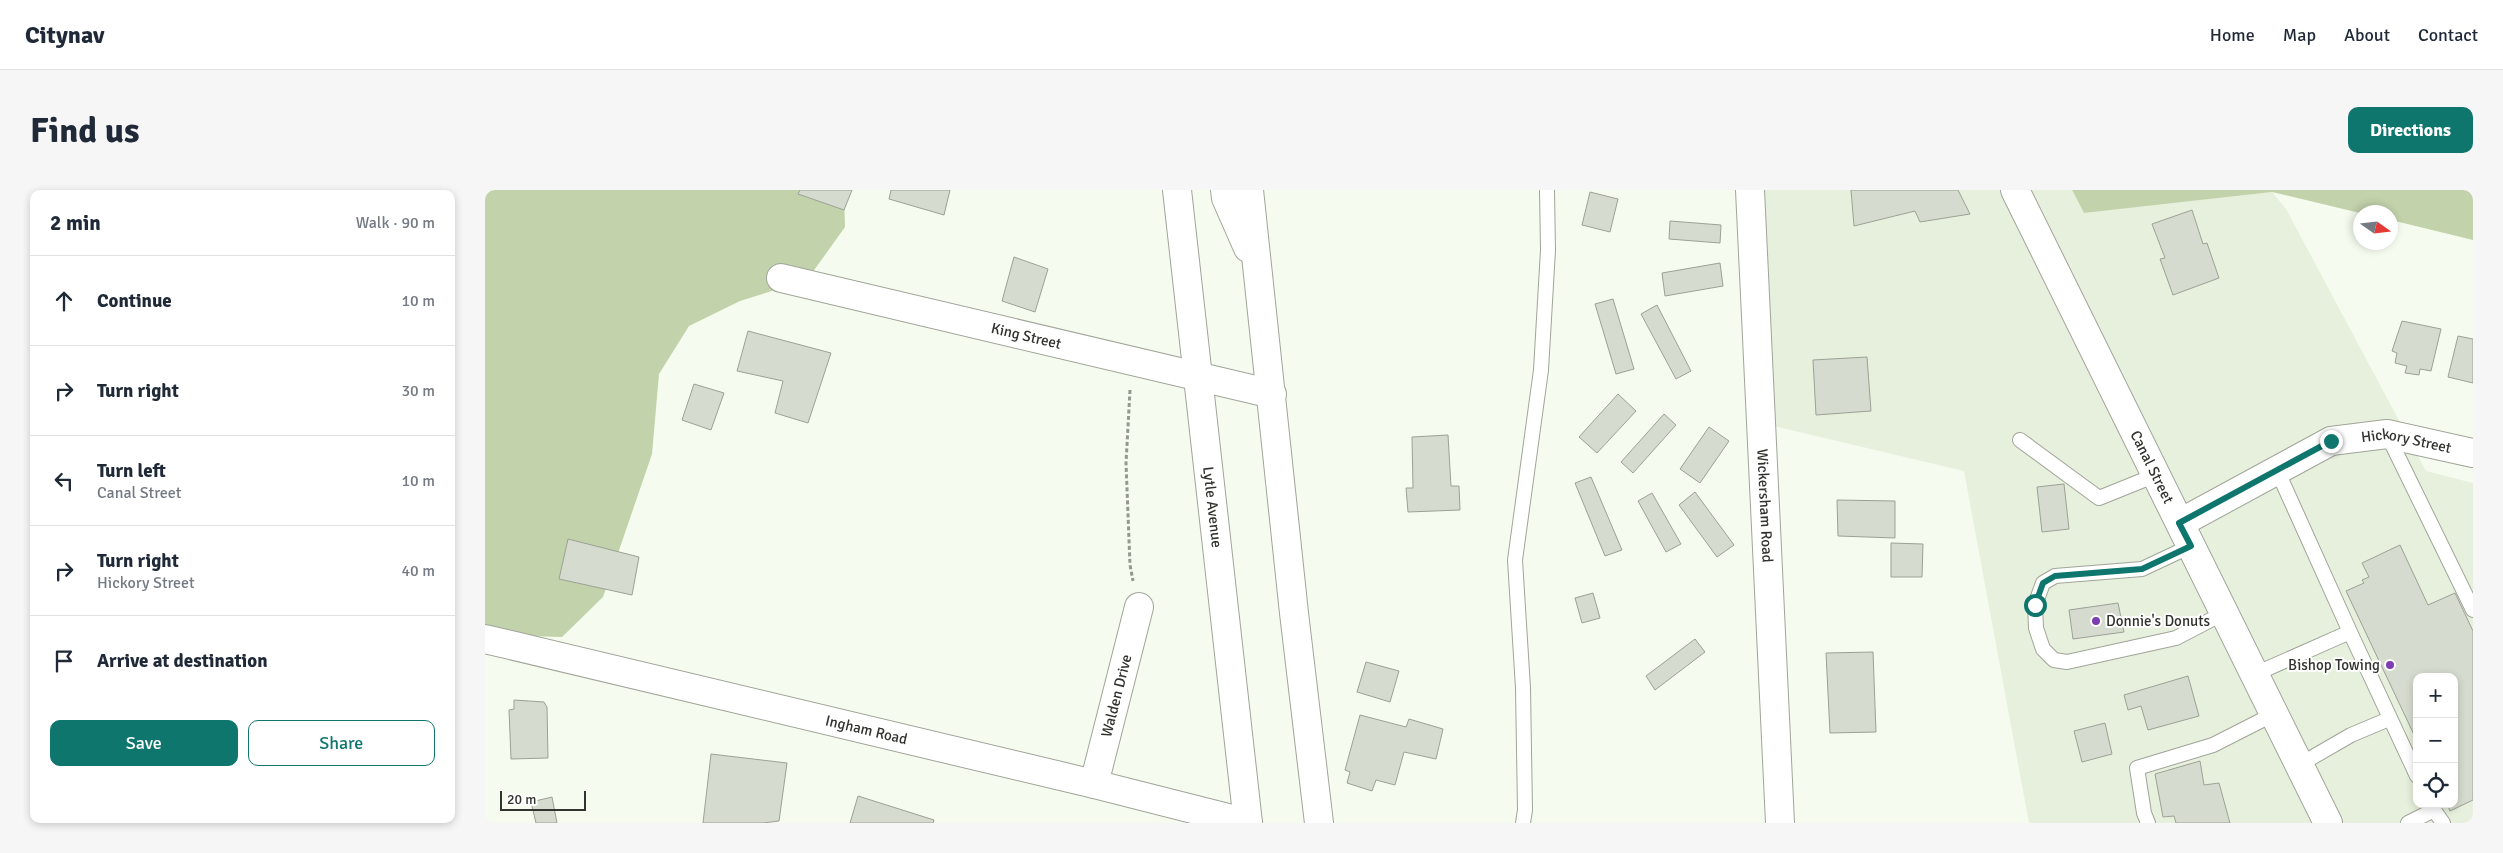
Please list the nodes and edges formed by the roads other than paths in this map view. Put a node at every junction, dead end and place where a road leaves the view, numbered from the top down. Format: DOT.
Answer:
graph roads {
  1 [pos="1177,190"];
  2 [pos="1225,190"];
  3 [pos="1249,190"];
  4 [pos="1547,190"];
  5 [pos="1751,190"];
  6 [pos="2015,190"];
  7 [pos="1258,270"];
  8 [pos="781,278"];
  9 [pos="1198,378"];
  10 [pos="1272,394"];
  11 [pos="2387,434"];
  12 [pos="2020,440"];
  13 [pos="2473,453"];
  14 [pos="2277,470"];
  15 [pos="2156,475"];
  16 [pos="2185,535"];
  17 [pos="1139,607"];
  18 [pos="2473,610"];
  19 [pos="2224,613"];
  20 [pos="2350,632"];
  21 [pos="485,639"];
  22 [pos="2255,674"];
  23 [pos="2274,714"];
  24 [pos="2389,719"];
  25 [pos="2299,765"];
  26 [pos="2413,768"];
  27 [pos="1094,784"];
  28 [pos="2431,808"];
  29 [pos="2433,808"];
  30 [pos="1248,823"];
  31 [pos="1319,823"];
  32 [pos="1523,823"];
  33 [pos="1780,823"];
  34 [pos="2148,823"];
  35 [pos="2328,823"];
  36 [pos="2409,823"];
  37 [pos="2443,823"];
  1 -- 9 [label="street, Lytle Avenue"];
  2 -- 7 [label="street"];
  3 -- 7 [label="street"];
  4 -- 32 [label="lane"];
  5 -- 33 [label="street, Wickersham Road"];
  6 -- 15 [label="street, Canal Street"];
  7 -- 10 [label="street"];
  8 -- 9 [label="street, King Street"];
  9 -- 10 [label="street, King Street"];
  9 -- 30 [label="street, Lytle Avenue"];
  10 -- 31 [label="street"];
  11 -- 13 [label="street, Hickory Street"];
  11 -- 14 [label="street, Hickory Street"];
  11 -- 18 [label="lane"];
  12 -- 15 [label="lane"];
  14 -- 16 [label="street, Hickory Street"];
  14 -- 20 [label="lane"];
  15 -- 16 [label="street, Canal Street"];
  16 -- 19 [label="street, Canal Street"];
  16 -- 19 [label="lane"];
  17 -- 27 [label="street, Walden Drive"];
  19 -- 22 [label="street, Canal Street"];
  20 -- 22 [label="lane"];
  20 -- 24 [label="lane"];
  21 -- 27 [label="street, Ingham Road"];
  22 -- 23 [label="street, Canal Street"];
  23 -- 25 [label="street, Canal Street"];
  23 -- 34 [label="lane"];
  24 -- 25 [label="lane"];
  24 -- 26 [label="lane"];
  25 -- 35 [label="street, Canal Street"];
  27 -- 30 [label="street, Ingham Road"];
  28 -- 36 [label="lane"];
  29 -- 37 [label="lane"];
}
